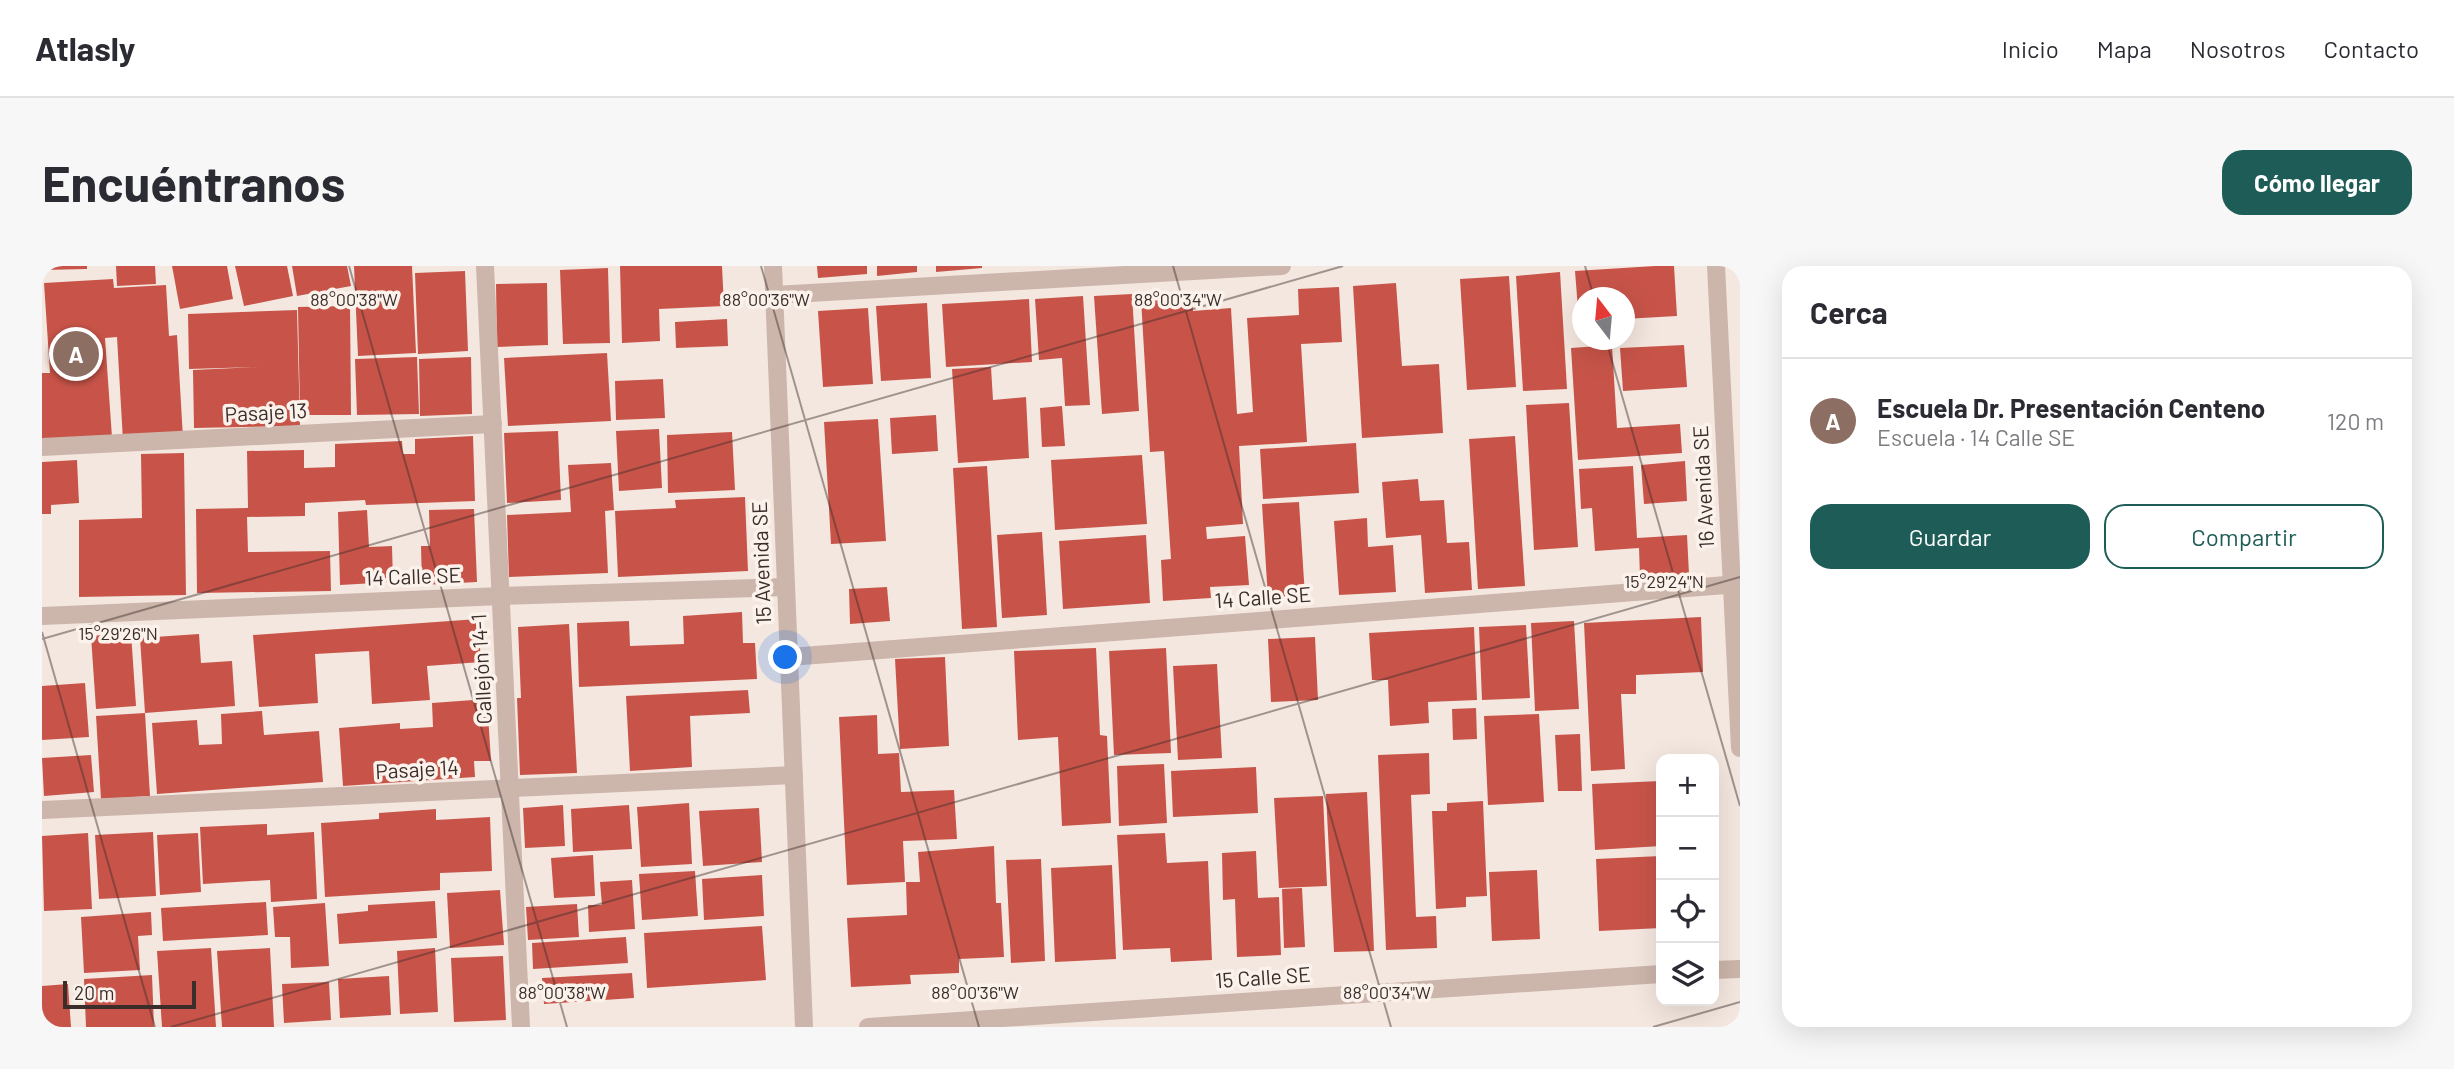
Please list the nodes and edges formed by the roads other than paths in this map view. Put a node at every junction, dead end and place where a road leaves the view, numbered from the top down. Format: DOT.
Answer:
graph roads {
  1 [pos="485,266"];
  2 [pos="774,266"];
  3 [pos="1282,266"];
  4 [pos="1717,266"];
  5 [pos="775,295"];
  6 [pos="493,424"];
  7 [pos="42,447"];
  8 [pos="1736,584"];
  9 [pos="786,587"];
  10 [pos="501,596"];
  11 [pos="42,616"];
  12 [pos="789,657"];
  13 [pos="1740,748"];
  14 [pos="794,775"];
  15 [pos="510,788"];
  16 [pos="42,810"];
  17 [pos="1740,969"];
  18 [pos="1719,970"];
  19 [pos="1656,974"];
  20 [pos="521,1027"];
  21 [pos="804,1027"];
  22 [pos="868,1027"];
  1 -- 6 [label="street, Callejón 14-1"];
  2 -- 5 [label="street, 15 Avenida SE"];
  3 -- 5 [label="street"];
  4 -- 8 [label="street, 16 Avenida SE"];
  5 -- 9 [label="street, 15 Avenida SE"];
  6 -- 7 [label="street, Pasaje 13"];
  6 -- 10 [label="street, Callejón 14-1"];
  8 -- 12 [label="street, 14 Calle SE"];
  8 -- 13 [label="street, 16 Avenida SE"];
  9 -- 10 [label="street, 14 Calle SE"];
  9 -- 12 [label="street, 15 Avenida SE"];
  10 -- 11 [label="street, 14 Calle SE"];
  10 -- 15 [label="street, Callejón 14-1"];
  12 -- 14 [label="street, 15 Avenida SE"];
  14 -- 15 [label="street, Pasaje 14"];
  14 -- 21 [label="street, 15 Avenida SE"];
  15 -- 16 [label="street, Pasaje 14"];
  15 -- 20 [label="street, Callejón 14-1"];
  17 -- 18 [label="street"];
  19 -- 22 [label="street, 15 Calle SE"];
}
